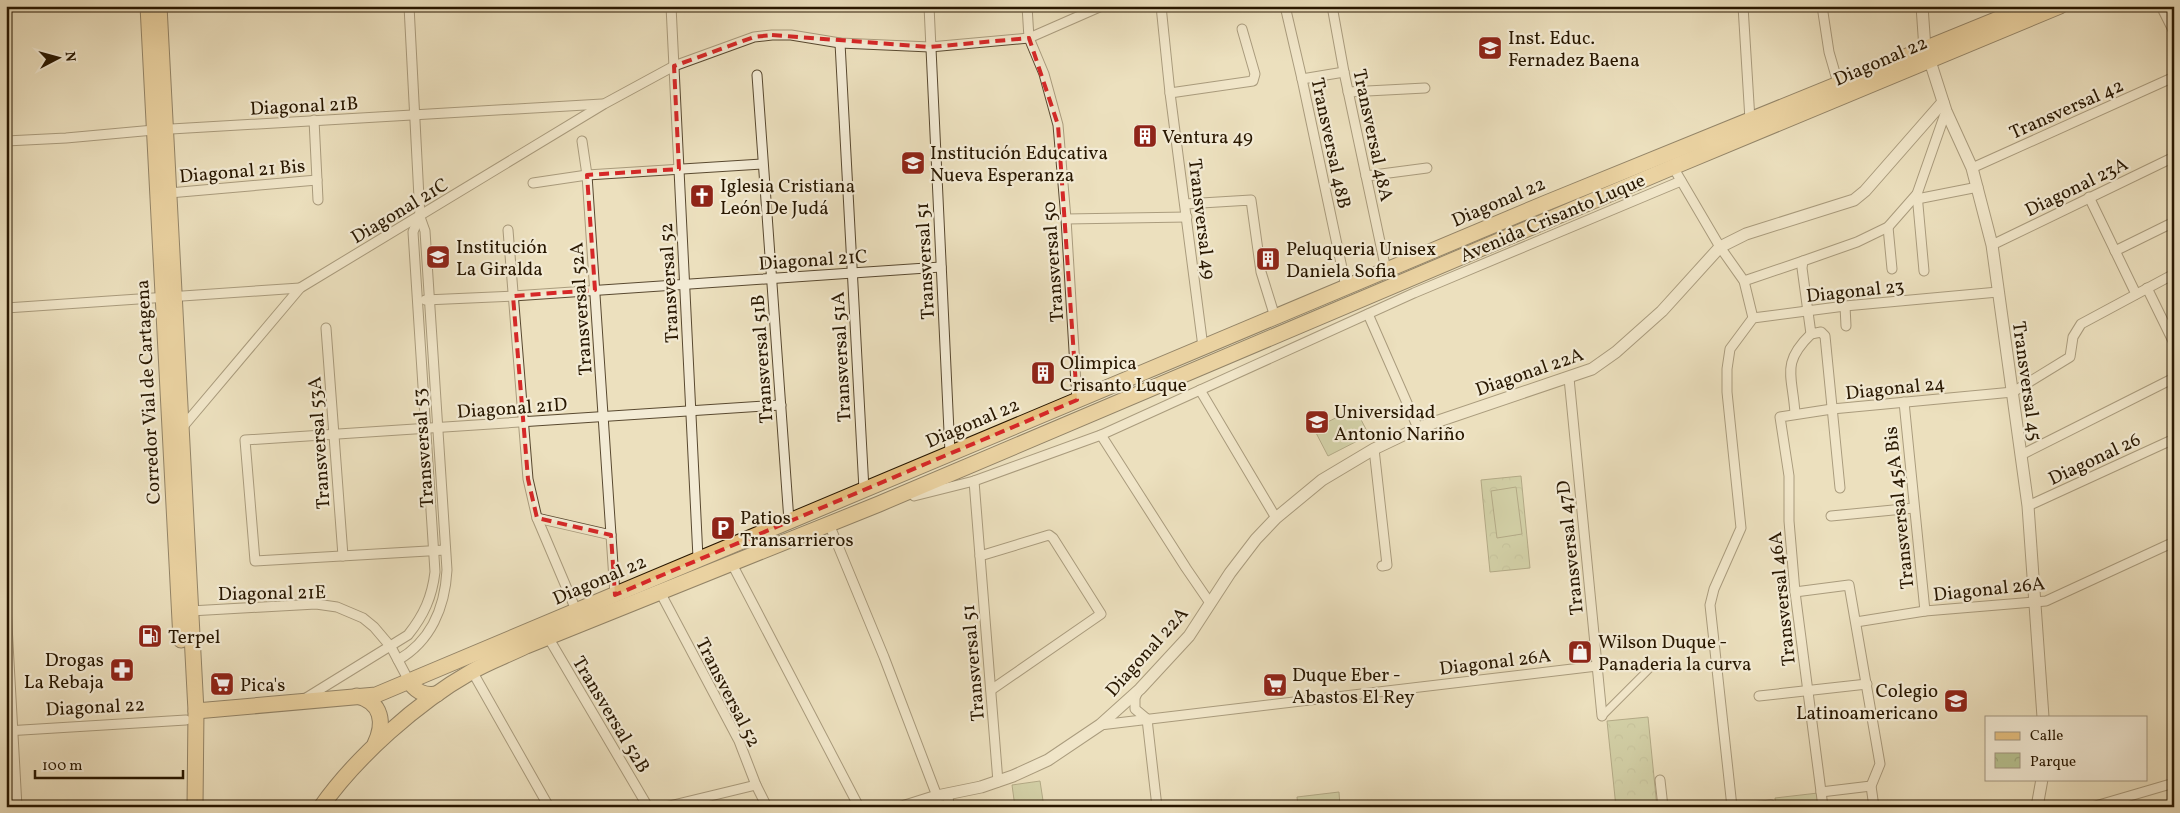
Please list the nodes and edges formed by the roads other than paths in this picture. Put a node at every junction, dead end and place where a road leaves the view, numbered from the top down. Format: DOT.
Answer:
graph roads {
  1 [pos="148,6"];
  2 [pos="159,6"];
  3 [pos="409,6"];
  4 [pos="671,6"];
  5 [pos="929,6"];
  6 [pos="1027,6"];
  7 [pos="1102,6"];
  8 [pos="1161,6"];
  9 [pos="1284,6"];
  10 [pos="1332,6"];
  11 [pos="1743,6"];
  12 [pos="1822,6"];
  13 [pos="1922,6"];
  14 [pos="2060,6"];
  15 [pos="2161,6"];
  16 [pos="2034,9"];
  17 [pos="1242,29"];
  18 [pos="2174,32"];
  19 [pos="1029,38"];
  20 [pos="840,43"];
  21 [pos="930,47"];
  22 [pos="1927,55"];
  23 [pos="674,66"];
  24 [pos="1344,72"];
  25 [pos="757,75"];
  26 [pos="2174,78"];
  27 [pos="1302,79"];
  28 [pos="1838,83"];
  29 [pos="1425,88"];
  30 [pos="1348,92"];
  31 [pos="1170,93"];
  32 [pos="604,104"];
  33 [pos="1945,106"];
  34 [pos="414,115"];
  35 [pos="314,120"];
  36 [pos="1750,120"];
  37 [pos="160,129"];
  38 [pos="6,141"];
  39 [pos="582,141"];
  40 [pos="2174,158"];
  41 [pos="762,164"];
  42 [pos="1672,167"];
  43 [pos="1427,168"];
  44 [pos="1972,168"];
  45 [pos="679,169"];
  46 [pos="587,175"];
  47 [pos="1366,176"];
  48 [pos="317,180"];
  49 [pos="1681,181"];
  50 [pos="533,183"];
  51 [pos="1978,187"];
  52 [pos="169,193"];
  53 [pos="1917,196"];
  54 [pos="2090,197"];
  55 [pos="318,200"];
  56 [pos="1185,204"];
  57 [pos="420,217"];
  58 [pos="1187,217"];
  59 [pos="1066,219"];
  60 [pos="2174,222"];
  61 [pos="1888,227"];
  62 [pos="508,230"];
  63 [pos="1992,244"];
  64 [pos="1720,247"];
  65 [pos="2115,251"];
  66 [pos="1803,261"];
  67 [pos="940,267"];
  68 [pos="1892,269"];
  69 [pos="1386,270"];
  70 [pos="1924,271"];
  71 [pos="851,273"];
  72 [pos="2174,274"];
  73 [pos="771,278"];
  74 [pos="1744,281"];
  75 [pos="684,284"];
  76 [pos="1346,287"];
  77 [pos="300,288"];
  78 [pos="2147,288"];
  79 [pos="595,290"];
  80 [pos="1998,292"];
  81 [pos="2136,294"];
  82 [pos="168,296"];
  83 [pos="513,296"];
  84 [pos="429,300"];
  85 [pos="417,301"];
  86 [pos="1845,306"];
  87 [pos="6,308"];
  88 [pos="1808,311"];
  89 [pos="1368,314"];
  90 [pos="1274,317"];
  91 [pos="1753,318"];
  92 [pos="1846,326"];
  93 [pos="326,328"];
  94 [pos="2171,329"];
  95 [pos="1811,334"];
  96 [pos="2174,343"];
  97 [pos="1203,347"];
  98 [pos="1570,378"];
  99 [pos="2174,378"];
  100 [pos="1200,390"];
  101 [pos="2013,392"];
  102 [pos="1077,400"];
  103 [pos="1904,402"];
  104 [pos="781,404"];
  105 [pos="1832,409"];
  106 [pos="691,412"];
  107 [pos="1796,414"];
  108 [pos="1780,417"];
  109 [pos="603,418"];
  110 [pos="522,423"];
  111 [pos="437,428"];
  112 [pos="1418,428"];
  113 [pos="181,429"];
  114 [pos="426,429"];
  115 [pos="334,435"];
  116 [pos="1101,435"];
  117 [pos="2174,439"];
  118 [pos="1374,449"];
  119 [pos="950,453"];
  120 [pos="2021,455"];
  121 [pos="974,480"];
  122 [pos="1840,488"];
  123 [pos="864,490"];
  124 [pos="879,504"];
  125 [pos="2028,506"];
  126 [pos="1914,508"];
  127 [pos="1831,516"];
  128 [pos="537,518"];
  129 [pos="1276,518"];
  130 [pos="789,521"];
  131 [pos="829,524"];
  132 [pos="611,536"];
  133 [pos="2174,542"];
  134 [pos="434,550"];
  135 [pos="445,550"];
  136 [pos="344,556"];
  137 [pos="980,556"];
  138 [pos="698,558"];
  139 [pos="732,564"];
  140 [pos="1382,566"];
  141 [pos="660,592"];
  142 [pos="1795,592"];
  143 [pos="615,594"];
  144 [pos="2036,602"];
  145 [pos="1210,603"];
  146 [pos="6,607"];
  147 [pos="190,610"];
  148 [pos="576,610"];
  149 [pos="1925,612"];
  150 [pos="1856,622"];
  151 [pos="548,637"];
  152 [pos="391,647"];
  153 [pos="398,660"];
  154 [pos="1597,666"];
  155 [pos="1650,668"];
  156 [pos="472,671"];
  157 [pos="409,681"];
  158 [pos="1866,684"];
  159 [pos="1140,689"];
  160 [pos="991,690"];
  161 [pos="1808,691"];
  162 [pos="438,694"];
  163 [pos="355,696"];
  164 [pos="1759,696"];
  165 [pos="301,701"];
  166 [pos="191,716"];
  167 [pos="1602,716"];
  168 [pos="2044,716"];
  169 [pos="1146,719"];
  170 [pos="1100,726"];
  171 [pos="9,731"];
  172 [pos="375,745"];
  173 [pos="1660,780"];
  174 [pos="2042,780"];
  175 [pos="998,782"];
  176 [pos="756,785"];
  177 [pos="2173,785"];
  178 [pos="1871,786"];
  179 [pos="1821,792"];
  180 [pos="942,796"];
  181 [pos="17,807"];
  182 [pos="195,807"];
  183 [pos="321,807"];
  184 [pos="549,807"];
  185 [pos="648,807"];
  186 [pos="665,807"];
  187 [pos="767,807"];
  188 [pos="859,807"];
  189 [pos="902,807"];
  190 [pos="949,807"];
  191 [pos="1157,807"];
  192 [pos="1663,807"];
  193 [pos="1732,807"];
  194 [pos="1750,807"];
  195 [pos="1771,807"];
  196 [pos="1823,807"];
  197 [pos="1874,807"];
  198 [pos="2037,807"];
  199 [pos="2092,807"];
  1 -- 37 [label="main road, Corredor Vial de Cartagena"];
  2 -- 37 [label="main road, Corredor Vial de Cartagena"];
  3 -- 34 [label="street, Transversal 53"];
  4 -- 23 [label="street, Transversal 52"];
  5 -- 21 [label="street, Transversal 51"];
  6 -- 19 [label="street, Transversal 50"];
  7 -- 19 [label="street"];
  8 -- 31 [label="street, Transversal 49"];
  9 -- 27 [label="street, Transversal 48B"];
  10 -- 24 [label="street, Transversal 48A"];
  11 -- 36 [label="street"];
  12 -- 28 [label="street"];
  13 -- 22 [label="street, Transversal 45"];
  14 -- 16 [label="main road, Diagonal 22"];
  15 -- 18 [label="street"];
  16 -- 22 [label="main road, Diagonal 22"];
  17 -- 31 [label="street"];
  19 -- 21 [label="street"];
  19 -- 59 [label="street, Transversal 50"];
  20 -- 21 [label="street"];
  20 -- 23 [label="street"];
  20 -- 71 [label="street, Transversal 51A"];
  21 -- 67 [label="street, Transversal 51"];
  22 -- 28 [label="main road, Diagonal 22"];
  22 -- 33 [label="street, Transversal 45"];
  22 -- 42 [label="main road, Diagonal 22"];
  23 -- 32 [label="street, Diagonal 21C"];
  23 -- 45 [label="street, Transversal 52"];
  24 -- 27 [label="street"];
  24 -- 30 [label="street, Transversal 48A"];
  25 -- 41 [label="street, Transversal 51B"];
  26 -- 44 [label="street, Transversal 42"];
  27 -- 76 [label="street, Transversal 48B"];
  28 -- 36 [label="main road, Diagonal 22"];
  29 -- 30 [label="street"];
  30 -- 47 [label="street, Transversal 48A"];
  31 -- 56 [label="street, Transversal 49"];
  32 -- 34 [label="street, Diagonal 21B"];
  32 -- 57 [label="street, Diagonal 21C"];
  33 -- 44 [label="street, Transversal 45"];
  33 -- 53 [label="street"];
  33 -- 64 [label="street, Diagonal 22A"];
  34 -- 35 [label="street, Diagonal 21B"];
  34 -- 57 [label="street, Transversal 53"];
  35 -- 37 [label="street, Diagonal 21B"];
  35 -- 48 [label="street"];
  36 -- 69 [label="main road, Diagonal 22"];
  37 -- 38 [label="street, Diagonal 21B"];
  37 -- 52 [label="main road, Corredor Vial de Cartagena"];
  37 -- 82 [label="main road, Corredor Vial de Cartagena"];
  39 -- 46 [label="street, Transversal 52A"];
  40 -- 54 [label="street, Diagonal 23A"];
  41 -- 45 [label="street"];
  41 -- 73 [label="street, Transversal 51B"];
  42 -- 49 [label="street"];
  42 -- 124 [label="main road, Diagonal 22"];
  43 -- 47 [label="street"];
  44 -- 51 [label="street, Transversal 45"];
  45 -- 46 [label="street"];
  45 -- 75 [label="street, Transversal 52"];
  46 -- 50 [label="street"];
  46 -- 79 [label="street, Transversal 52A"];
  47 -- 69 [label="street, Transversal 48A"];
  48 -- 52 [label="street, Diagonal 21 Bis"];
  48 -- 55 [label="street"];
  49 -- 64 [label="street"];
  49 -- 89 [label="street, Avenida Crisanto Luque"];
  51 -- 53 [label="street"];
  51 -- 63 [label="street, Transversal 45"];
  52 -- 82 [label="main road, Corredor Vial de Cartagena"];
  53 -- 61 [label="street"];
  53 -- 70 [label="street"];
  54 -- 63 [label="street, Diagonal 23A"];
  54 -- 65 [label="street"];
  56 -- 58 [label="street, Transversal 49"];
  56 -- 90 [label="street"];
  57 -- 77 [label="street, Diagonal 21C"];
  57 -- 84 [label="street, Transversal 53"];
  57 -- 85 [label="street, Transversal 53"];
  58 -- 59 [label="street"];
  58 -- 97 [label="street, Transversal 49"];
  59 -- 102 [label="street, Transversal 50"];
  60 -- 65 [label="street"];
  61 -- 66 [label="street"];
  61 -- 68 [label="street"];
  62 -- 83 [label="street"];
  63 -- 80 [label="street, Transversal 45"];
  64 -- 74 [label="street"];
  64 -- 98 [label="street, Diagonal 22A"];
  65 -- 81 [label="street"];
  66 -- 74 [label="street"];
  66 -- 88 [label="street"];
  67 -- 71 [label="street, Diagonal 21C"];
  67 -- 119 [label="street, Transversal 51"];
  69 -- 76 [label="main road, Diagonal 22"];
  71 -- 73 [label="street, Diagonal 21C"];
  71 -- 123 [label="street, Transversal 51A"];
  72 -- 78 [label="street"];
  73 -- 75 [label="street, Diagonal 21C"];
  73 -- 104 [label="street, Transversal 51B"];
  74 -- 91 [label="street"];
  75 -- 79 [label="street, Diagonal 21C"];
  75 -- 106 [label="street, Transversal 52"];
  76 -- 90 [label="main road, Diagonal 22"];
  77 -- 82 [label="street"];
  77 -- 113 [label="street, Diagonal 21C"];
  78 -- 81 [label="street"];
  78 -- 94 [label="street"];
  79 -- 83 [label="street, Diagonal 21C"];
  79 -- 109 [label="street, Transversal 52A"];
  80 -- 86 [label="street, Diagonal 23"];
  80 -- 101 [label="street, Transversal 45"];
  81 -- 101 [label="street"];
  82 -- 87 [label="street"];
  82 -- 113 [label="main road, Corredor Vial de Cartagena"];
  82 -- 166 [label="main road, Corredor Vial de Cartagena"];
  83 -- 84 [label="street, Diagonal 21C"];
  83 -- 110 [label="street"];
  84 -- 85 [label="street, Diagonal 21C"];
  84 -- 111 [label="street, Transversal 53"];
  85 -- 114 [label="street, Transversal 53"];
  86 -- 88 [label="street, Diagonal 23"];
  86 -- 92 [label="street"];
  88 -- 91 [label="street, Diagonal 23"];
  88 -- 95 [label="street"];
  89 -- 100 [label="street, Avenida Crisanto Luque"];
  89 -- 112 [label="street"];
  90 -- 97 [label="main road, Diagonal 22"];
  91 -- 193 [label="street"];
  93 -- 115 [label="street, Transversal 53A"];
  94 -- 96 [label="street"];
  95 -- 105 [label="street"];
  95 -- 107 [label="street"];
  97 -- 102 [label="main road, Diagonal 22"];
  98 -- 112 [label="street, Diagonal 22A"];
  98 -- 154 [label="street, Transversal 47D"];
  99 -- 120 [label="street"];
  100 -- 116 [label="street, Avenida Crisanto Luque"];
  100 -- 129 [label="street"];
  101 -- 103 [label="street, Diagonal 24"];
  101 -- 120 [label="street, Transversal 45"];
  102 -- 119 [label="main road, Diagonal 22"];
  103 -- 105 [label="street, Diagonal 24"];
  103 -- 126 [label="street, Transversal 45A Bis"];
  104 -- 106 [label="street, Diagonal 21D"];
  104 -- 130 [label="street, Transversal 51B"];
  105 -- 107 [label="street, Diagonal 24"];
  105 -- 122 [label="street"];
  106 -- 109 [label="street, Diagonal 21D"];
  106 -- 138 [label="street, Transversal 52"];
  107 -- 108 [label="street, Diagonal 24"];
  108 -- 142 [label="street, Transversal 46A"];
  109 -- 110 [label="street, Diagonal 21D"];
  109 -- 132 [label="street, Transversal 52A"];
  110 -- 111 [label="street, Diagonal 21D"];
  110 -- 128 [label="street"];
  111 -- 114 [label="street, Diagonal 21D"];
  111 -- 135 [label="street, Transversal 53"];
  112 -- 118 [label="street, Diagonal 22A"];
  113 -- 147 [label="main road, Corredor Vial de Cartagena"];
  114 -- 115 [label="street, Diagonal 21D"];
  114 -- 134 [label="street, Transversal 53"];
  115 -- 136 [label="street, Transversal 53A"];
  115 -- 136 [label="street, Diagonal 21D"];
  116 -- 121 [label="street, Avenida Crisanto Luque"];
  116 -- 145 [label="street"];
  117 -- 125 [label="street, Diagonal 26"];
  118 -- 129 [label="street, Diagonal 22A"];
  118 -- 140 [label="street"];
  119 -- 123 [label="main road, Diagonal 22"];
  120 -- 125 [label="street, Transversal 45"];
  121 -- 124 [label="street, Avenida Crisanto Luque"];
  121 -- 137 [label="street, Transversal 51"];
  123 -- 130 [label="main road, Diagonal 22"];
  124 -- 131 [label="main road, Diagonal 22"];
  125 -- 144 [label="street, Transversal 45"];
  126 -- 127 [label="street"];
  126 -- 149 [label="street, Transversal 45A Bis"];
  128 -- 132 [label="street"];
  128 -- 148 [label="street"];
  129 -- 145 [label="street, Diagonal 22A"];
  130 -- 138 [label="main road, Diagonal 22"];
  131 -- 139 [label="main road, Diagonal 22"];
  131 -- 180 [label="street"];
  132 -- 143 [label="street, Transversal 52A"];
  133 -- 144 [label="street, Diagonal 26A"];
  134 -- 135 [label="street"];
  134 -- 136 [label="street"];
  134 -- 152 [label="street, Transversal 53"];
  135 -- 153 [label="street, Transversal 53"];
  137 -- 160 [label="street, Transversal 51"];
  137 -- 160 [label="street"];
  138 -- 143 [label="main road, Diagonal 22"];
  139 -- 141 [label="main road, Diagonal 22"];
  139 -- 188 [label="street"];
  141 -- 151 [label="main road, Diagonal 22"];
  141 -- 176 [label="street, Transversal 52"];
  142 -- 150 [label="street"];
  142 -- 161 [label="street, Transversal 46A"];
  143 -- 148 [label="main road, Diagonal 22"];
  144 -- 149 [label="street, Diagonal 26A"];
  144 -- 168 [label="street, Transversal 45"];
  145 -- 159 [label="street, Diagonal 22A"];
  146 -- 171 [label="street"];
  147 -- 152 [label="street, Diagonal 21E"];
  147 -- 166 [label="main road, Corredor Vial de Cartagena"];
  148 -- 157 [label="main road, Diagonal 22"];
  149 -- 150 [label="street, Diagonal 26A"];
  150 -- 158 [label="street"];
  151 -- 156 [label="main road, Diagonal 22"];
  151 -- 185 [label="street, Transversal 52B"];
  152 -- 153 [label="street, Diagonal 21E"];
  152 -- 165 [label="street, Transversal 53"];
  153 -- 157 [label="street, Diagonal 21E"];
  154 -- 167 [label="street, Transversal 47D"];
  154 -- 169 [label="street, Diagonal 26A"];
  155 -- 167 [label="street"];
  156 -- 162 [label="main road, Diagonal 22"];
  156 -- 184 [label="street"];
  157 -- 162 [label="main road"];
  157 -- 163 [label="main road, Diagonal 22"];
  158 -- 161 [label="street"];
  158 -- 178 [label="street"];
  159 -- 169 [label="street"];
  159 -- 170 [label="street, Diagonal 22A"];
  160 -- 175 [label="street, Transversal 51"];
  161 -- 164 [label="street"];
  161 -- 179 [label="street, Transversal 46A"];
  162 -- 172 [label="main road, Diagonal 22"];
  163 -- 165 [label="main road, Diagonal 22"];
  163 -- 172 [label="main road"];
  165 -- 166 [label="main road, Diagonal 22"];
  166 -- 171 [label="street, Diagonal 22"];
  166 -- 182 [label="main road, Corredor Vial de Cartagena"];
  169 -- 170 [label="street, Diagonal 26A"];
  169 -- 191 [label="street"];
  170 -- 175 [label="street, Diagonal 22A"];
  171 -- 181 [label="street"];
  172 -- 183 [label="main road, Diagonal 22"];
  173 -- 192 [label="street"];
  174 -- 198 [label="street"];
  175 -- 180 [label="street, Diagonal 22A"];
  176 -- 186 [label="street"];
  176 -- 187 [label="street, Transversal 52"];
  177 -- 199 [label="street"];
  178 -- 179 [label="street"];
  178 -- 197 [label="street"];
  179 -- 196 [label="street, Transversal 46A"];
  180 -- 189 [label="street, Diagonal 22A"];
  180 -- 190 [label="street"];
  194 -- 195 [label="street"];
}
